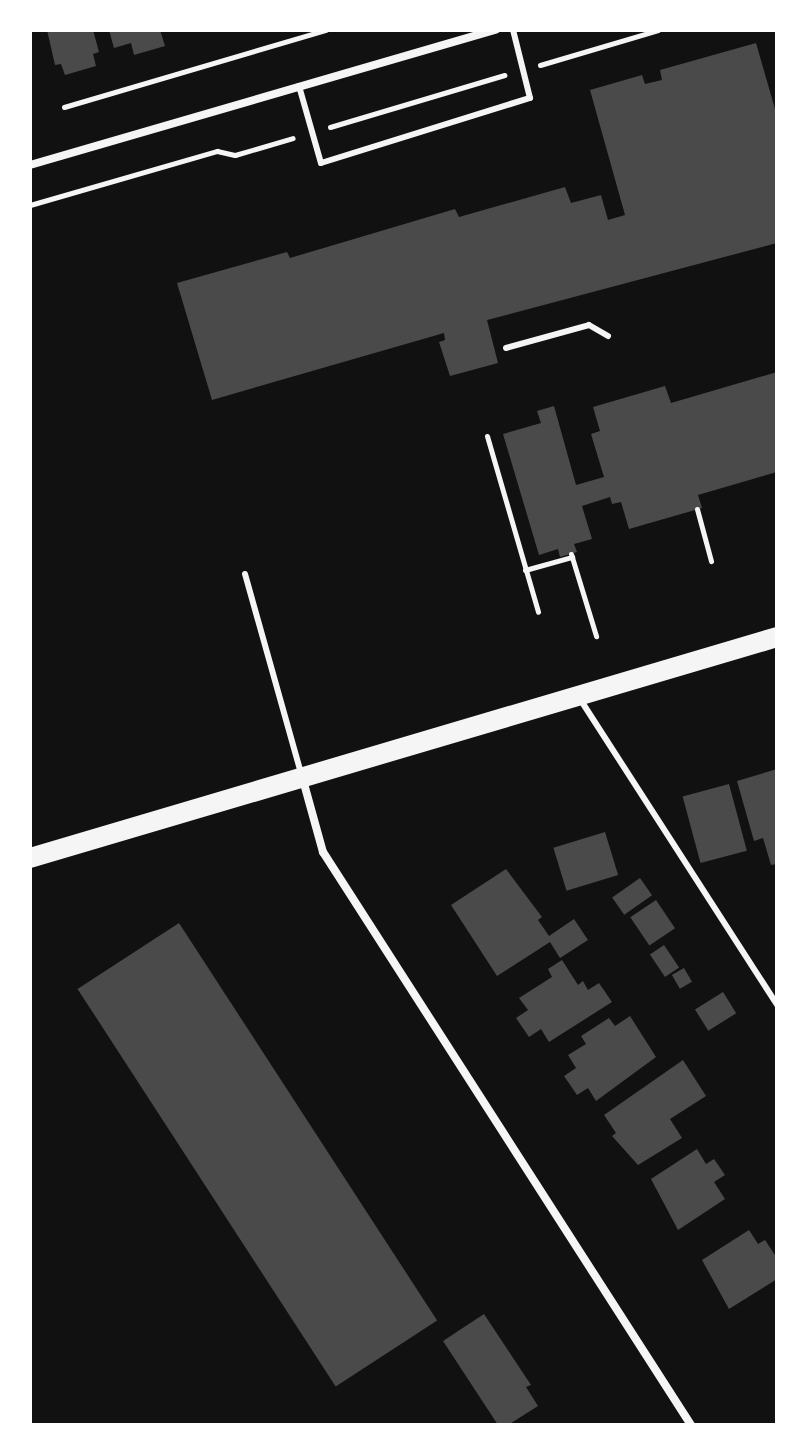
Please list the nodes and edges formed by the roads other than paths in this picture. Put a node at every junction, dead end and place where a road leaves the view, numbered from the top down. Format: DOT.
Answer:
graph roads {
  1 [pos="496,30"];
  2 [pos="513,30"];
  3 [pos="299,86"];
  4 [pos="30,165"];
  5 [pos="608,336"];
  6 [pos="506,348"];
  7 [pos="245,574"];
  8 [pos="777,637"];
  9 [pos="578,696"];
  10 [pos="303,780"];
  11 [pos="30,858"];
  12 [pos="777,1005"];
  13 [pos="691,1425"];
  1 -- 3 [label="street"];
  2 -- 3 [label="lane"];
  3 -- 4 [label="street"];
  5 -- 6 [label="lane"];
  7 -- 10 [label="lane"];
  8 -- 9 [label="main road"];
  9 -- 10 [label="main road"];
  9 -- 12 [label="lane"];
  10 -- 11 [label="main road"];
  10 -- 13 [label="street"];
}
